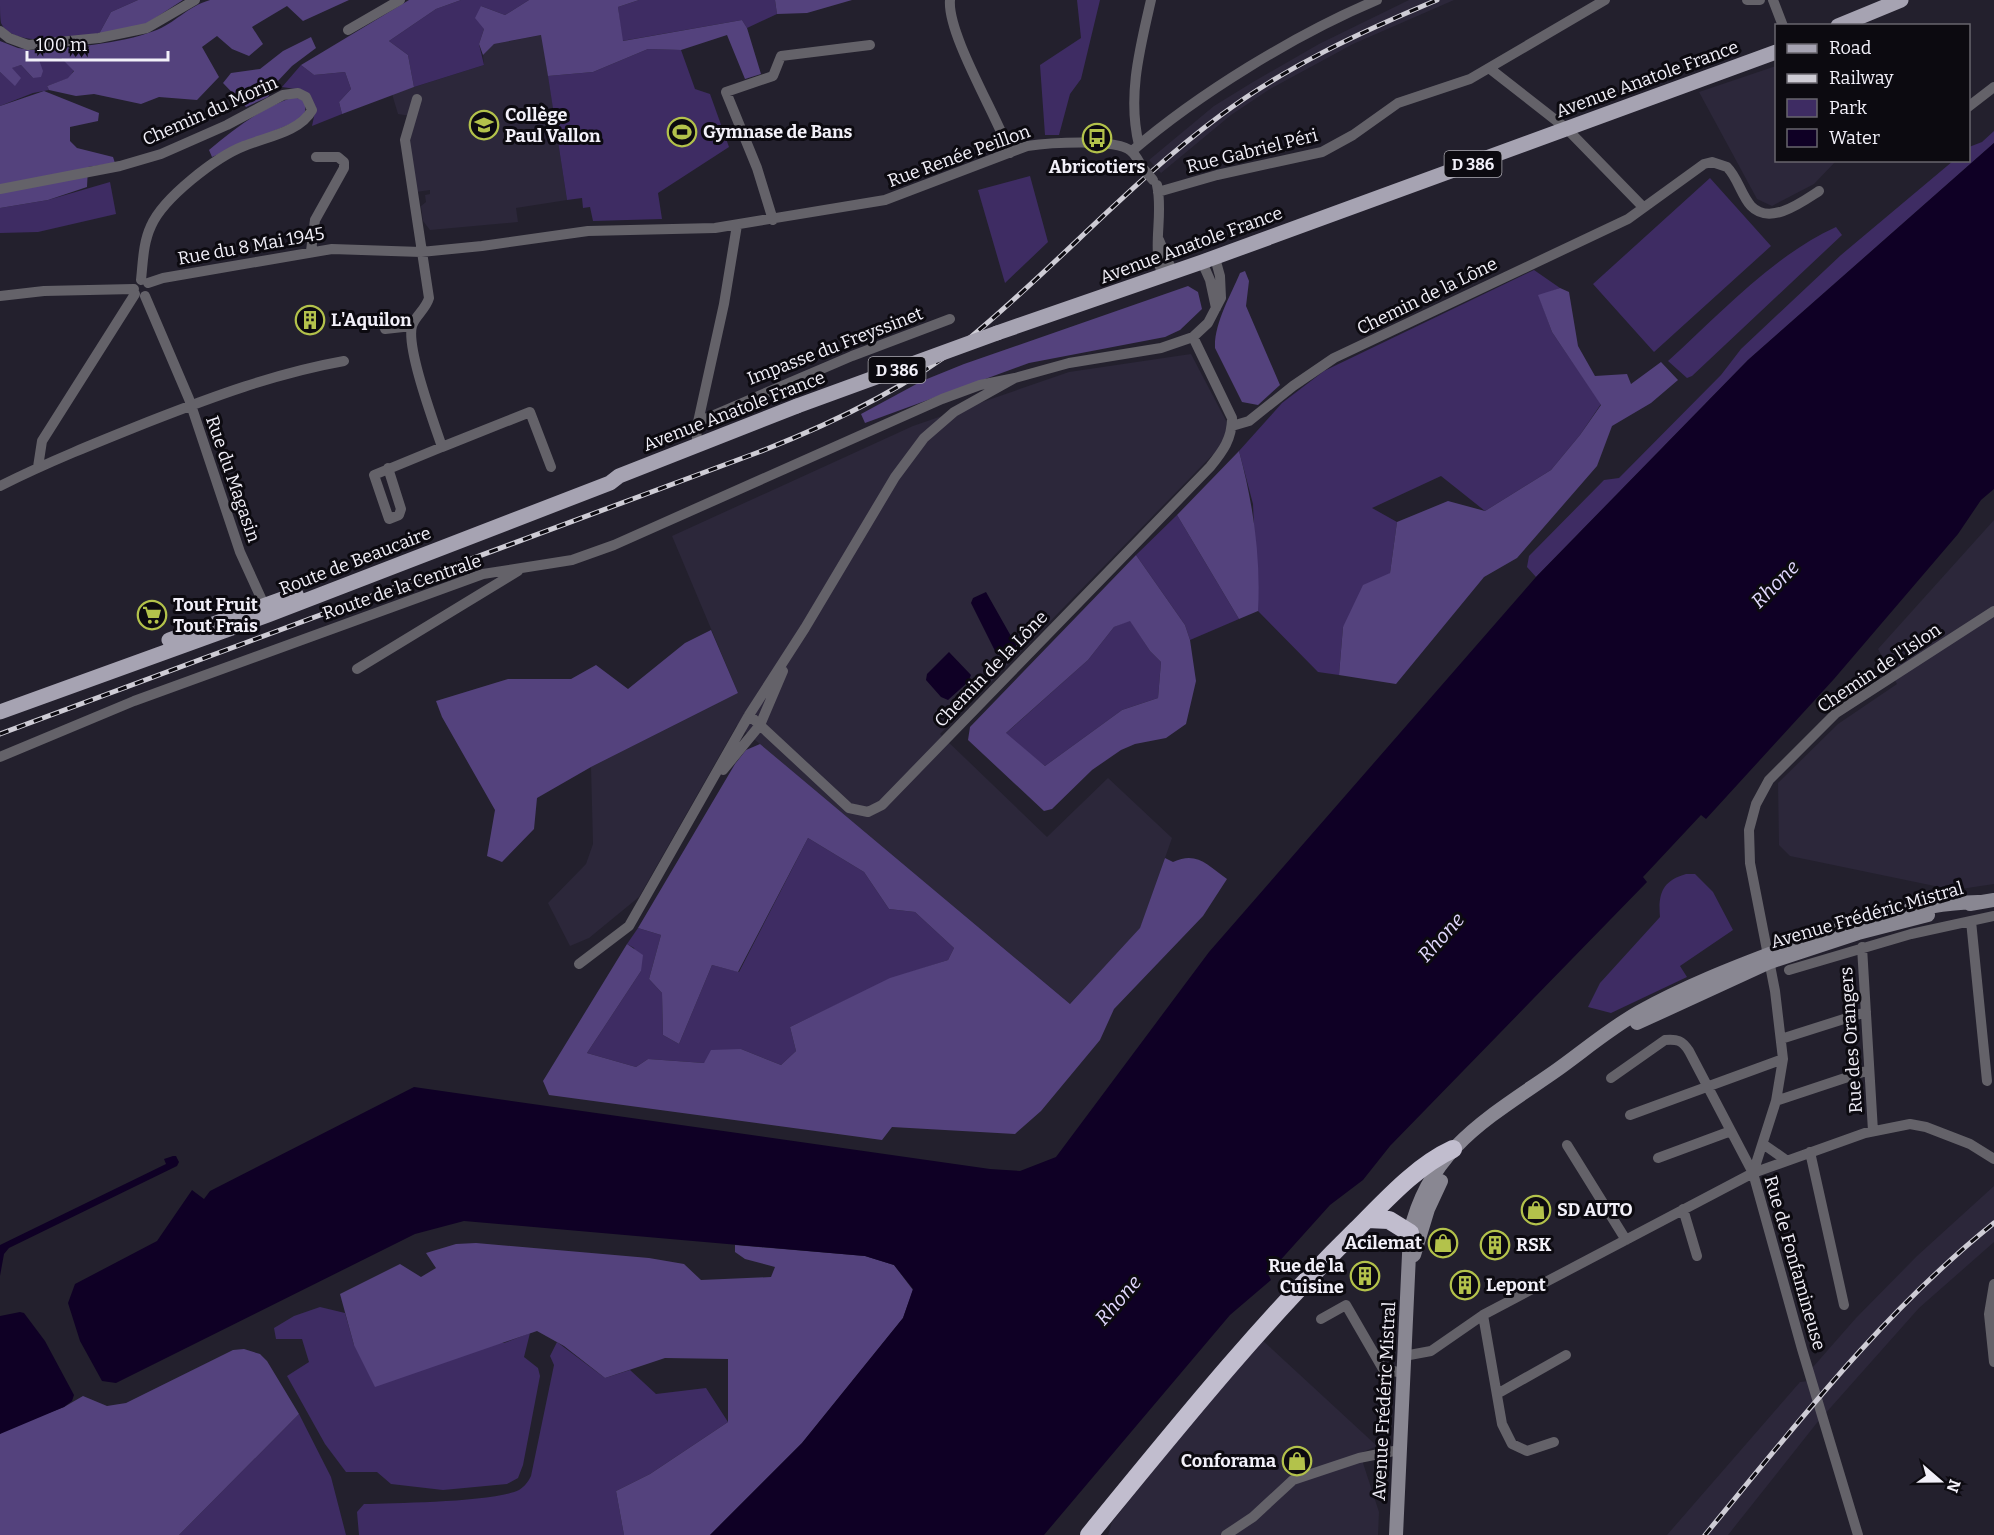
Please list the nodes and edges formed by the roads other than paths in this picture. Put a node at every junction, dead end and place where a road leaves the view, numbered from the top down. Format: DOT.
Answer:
graph roads {
  1 [pos="195,0"];
  2 [pos="400,0"];
  3 [pos="950,0"];
  4 [pos="1151,0"];
  5 [pos="1377,0"];
  6 [pos="1605,0"];
  7 [pos="1747,0"];
  8 [pos="1760,0"];
  9 [pos="1773,0"];
  10 [pos="1901,0"];
  11 [pos="1782,24"];
  12 [pos="1843,24"];
  13 [pos="348,30"];
  14 [pos="0,31"];
  15 [pos="870,45"];
  16 [pos="1775,52"];
  17 [pos="1489,68"];
  18 [pos="1994,87"];
  19 [pos="417,99"];
  20 [pos="1970,105"];
  21 [pos="1567,129"];
  22 [pos="1136,148"];
  23 [pos="1010,153"];
  24 [pos="316,157"];
  25 [pos="0,189"];
  26 [pos="1819,191"];
  27 [pos="1158,192"];
  28 [pos="1643,207"];
  29 [pos="773,220"];
  30 [pos="736,225"];
  31 [pos="398,250"];
  32 [pos="311,251"];
  33 [pos="421,252"];
  34 [pos="1208,260"];
  35 [pos="1168,274"];
  36 [pos="141,289"];
  37 [pos="0,296"];
  38 [pos="950,319"];
  39 [pos="412,326"];
  40 [pos="385,329"];
  41 [pos="1193,338"];
  42 [pos="344,362"];
  43 [pos="1015,378"];
  44 [pos="942,399"];
  45 [pos="191,405"];
  46 [pos="915,411"];
  47 [pos="954,412"];
  48 [pos="700,421"];
  49 [pos="941,421"];
  50 [pos="1232,426"];
  51 [pos="698,446"];
  52 [pos="442,447"];
  53 [pos="38,467"];
  54 [pos="550,467"];
  55 [pos="388,468"];
  56 [pos="0,486"];
  57 [pos="450,541"];
  58 [pos="521,570"];
  59 [pos="266,610"];
  60 [pos="1994,611"];
  61 [pos="795,644"];
  62 [pos="357,669"];
  63 [pos="0,702"];
  64 [pos="0,712"];
  65 [pos="749,715"];
  66 [pos="760,726"];
  67 [pos="0,757"];
  68 [pos="706,790"];
  69 [pos="1994,900"];
  70 [pos="1994,916"];
  71 [pos="1971,921"];
  72 [pos="1862,947"];
  73 [pos="1769,958"];
  74 [pos="579,964"];
  75 [pos="1789,970"];
  76 [pos="1866,1012"];
  77 [pos="1781,1038"];
  78 [pos="1783,1059"];
  79 [pos="1869,1070"];
  80 [pos="1611,1078"];
  81 [pos="1987,1081"];
  82 [pos="1707,1087"];
  83 [pos="1776,1101"];
  84 [pos="1499,1110"];
  85 [pos="1630,1115"];
  86 [pos="1731,1131"];
  87 [pos="1873,1131"];
  88 [pos="1567,1145"];
  89 [pos="1762,1147"];
  90 [pos="1453,1149"];
  91 [pos="1810,1152"];
  92 [pos="1658,1158"];
  93 [pos="1994,1159"];
  94 [pos="1780,1162"];
  95 [pos="1753,1173"];
  96 [pos="1683,1209"];
  97 [pos="1367,1219"];
  98 [pos="1410,1233"];
  99 [pos="1626,1240"];
  100 [pos="1697,1256"];
  101 [pos="1408,1269"];
  102 [pos="1994,1284"];
  103 [pos="1844,1305"];
  104 [pos="1483,1315"];
  105 [pos="1321,1319"];
  106 [pos="1566,1355"];
  107 [pos="1404,1356"];
  108 [pos="1994,1362"];
  109 [pos="1403,1373"];
  110 [pos="1497,1394"];
  111 [pos="1554,1442"];
  112 [pos="1399,1450"];
  113 [pos="1089,1535"];
  114 [pos="1226,1535"];
  115 [pos="1396,1535"];
  116 [pos="1858,1535"];
  1 -- 14 [label="street"];
  2 -- 13 [label="street"];
  3 -- 23 [label="street"];
  4 -- 22 [label="street"];
  5 -- 22 [label="street"];
  6 -- 17 [label="street, Rue Gabriel Péri"];
  7 -- 8 [label="street"];
  9 -- 11 [label="street"];
  10 -- 12 [label="main road"];
  15 -- 29 [label="street"];
  16 -- 21 [label="main road, Avenue Anatole France / D 386"];
  17 -- 21 [label="street"];
  17 -- 27 [label="street, Rue Gabriel Péri"];
  18 -- 20 [label="street"];
  19 -- 33 [label="street"];
  21 -- 28 [label="street"];
  21 -- 34 [label="main road, Avenue Anatole France / D 386"];
  22 -- 23 [label="street, Rue Renée Peillon"];
  22 -- 27 [label="street, bridge"];
  23 -- 29 [label="street, Rue Renée Peillon"];
  24 -- 32 [label="street"];
  25 -- 36 [label="street, Chemin du Morin"];
  26 -- 28 [label="street, Chemin de la Lône"];
  27 -- 35 [label="street"];
  28 -- 50 [label="street, Chemin de la Lône"];
  29 -- 30 [label="street, Rue Renée Peillon"];
  30 -- 33 [label="street, Rue Renée Peillon"];
  30 -- 48 [label="street"];
  31 -- 32 [label="street, Rue du 8 Mai 1945"];
  31 -- 33 [label="street, Rue Renée Peillon"];
  32 -- 36 [label="street, Rue du 8 Mai 1945"];
  33 -- 39 [label="street"];
  34 -- 35 [label="main road, Avenue Anatole France / D 386"];
  34 -- 41 [label="street"];
  35 -- 51 [label="main road, Avenue Anatole France / D 386, bridge"];
  36 -- 37 [label="street, Rue du 8 Mai 1945"];
  36 -- 45 [label="street"];
  36 -- 53 [label="street"];
  38 -- 48 [label="street, Impasse du Freyssinet"];
  39 -- 40 [label="street"];
  39 -- 52 [label="street"];
  41 -- 43 [label="street"];
  41 -- 50 [label="street"];
  42 -- 45 [label="street"];
  43 -- 44 [label="street, Route de la Centrale"];
  43 -- 47 [label="street"];
  44 -- 46 [label="street, Route de la Centrale"];
  44 -- 47 [label="street"];
  45 -- 53 [label="street, Rue du Magasin"];
  45 -- 59 [label="street, Rue du Magasin"];
  46 -- 49 [label="street"];
  46 -- 58 [label="street, Route de la Centrale"];
  47 -- 49 [label="street"];
  48 -- 51 [label="street"];
  49 -- 61 [label="street"];
  50 -- 66 [label="street, Chemin de la Lône"];
  51 -- 57 [label="main road, Avenue Anatole France / D 386"];
  52 -- 54 [label="street"];
  52 -- 55 [label="street"];
  53 -- 56 [label="street"];
  57 -- 59 [label="main road, Route de Beaucaire / D 386"];
  58 -- 62 [label="street"];
  58 -- 67 [label="street, Route de la Centrale"];
  59 -- 63 [label="main road, Route de Beaucaire / D 386"];
  59 -- 64 [label="main road, Route de Beaucaire / D 386"];
  60 -- 73 [label="street, Chemin de l'Islon"];
  61 -- 65 [label="street"];
  61 -- 66 [label="street"];
  65 -- 66 [label="street, Chemin de la Lône"];
  65 -- 68 [label="street"];
  66 -- 68 [label="street"];
  68 -- 74 [label="street"];
  69 -- 73 [label="main road, Avenue Frédéric Mistral"];
  70 -- 71 [label="street"];
  71 -- 72 [label="street"];
  71 -- 81 [label="street"];
  72 -- 75 [label="street"];
  72 -- 76 [label="street, Rue des Orangers"];
  73 -- 77 [label="street, Rue de Fonfamineuse"];
  73 -- 84 [label="main road, Avenue Frédéric Mistral"];
  76 -- 77 [label="street"];
  76 -- 79 [label="street, Rue des Orangers"];
  77 -- 78 [label="street, Rue de Fonfamineuse"];
  78 -- 82 [label="street"];
  78 -- 83 [label="street, Rue de Fonfamineuse"];
  79 -- 83 [label="street"];
  79 -- 87 [label="street, Rue des Orangers"];
  80 -- 82 [label="street"];
  82 -- 85 [label="street"];
  82 -- 86 [label="street"];
  83 -- 89 [label="street, Rue de Fonfamineuse"];
  84 -- 90 [label="main road, Avenue Frédéric Mistral"];
  84 -- 101 [label="main road, Avenue Frédéric Mistral"];
  86 -- 92 [label="street"];
  86 -- 95 [label="street"];
  87 -- 91 [label="street"];
  87 -- 93 [label="street"];
  88 -- 99 [label="street"];
  89 -- 94 [label="street"];
  89 -- 95 [label="street, Rue de Fonfamineuse"];
  90 -- 97 [label="highway"];
  90 -- 98 [label="main road, Avenue Frédéric Mistral"];
  91 -- 94 [label="street"];
  91 -- 103 [label="street"];
  94 -- 95 [label="street"];
  95 -- 96 [label="street"];
  95 -- 116 [label="street, Rue de Fonfamineuse"];
  96 -- 99 [label="street"];
  96 -- 100 [label="street"];
  97 -- 98 [label="highway"];
  97 -- 113 [label="highway"];
  98 -- 101 [label="main road, Avenue Frédéric Mistral"];
  99 -- 104 [label="street"];
  101 -- 107 [label="main road, Avenue Frédéric Mistral"];
  102 -- 108 [label="street"];
  104 -- 107 [label="street"];
  104 -- 110 [label="street"];
  105 -- 109 [label="street"];
  106 -- 110 [label="street"];
  107 -- 109 [label="main road, Avenue Frédéric Mistral"];
  109 -- 112 [label="main road, Avenue Frédéric Mistral"];
  110 -- 111 [label="street"];
  112 -- 114 [label="street"];
  112 -- 115 [label="main road, Avenue Frédéric Mistral"];
}
